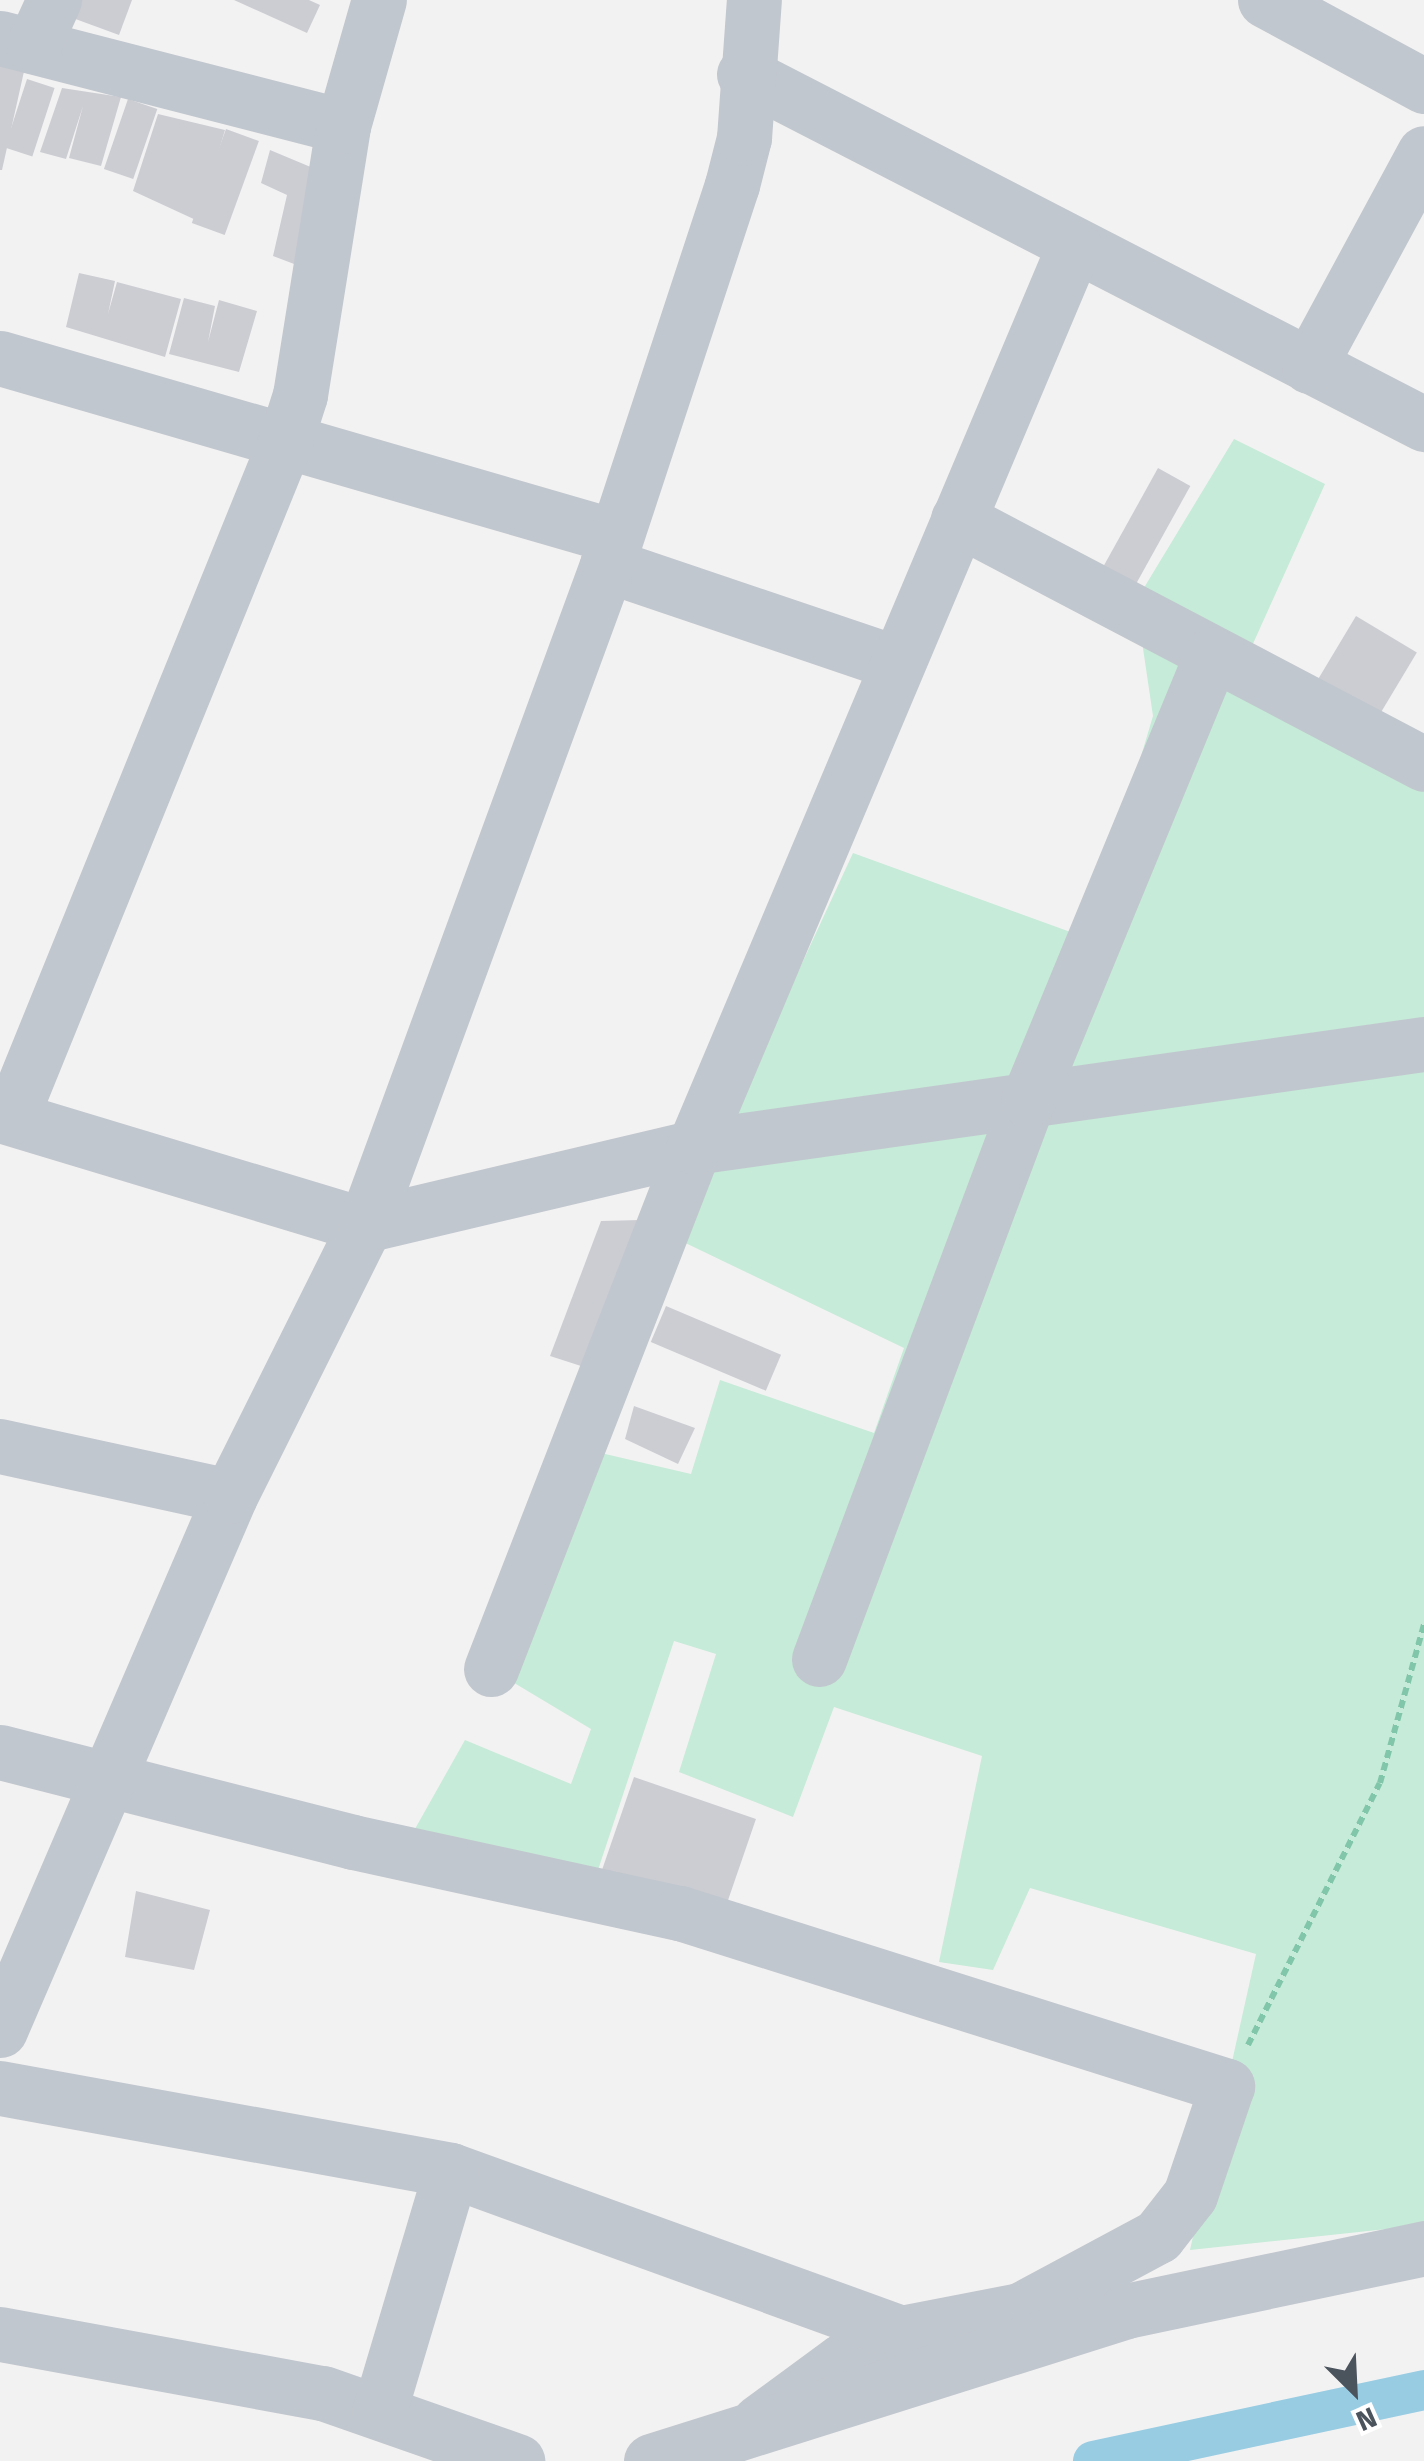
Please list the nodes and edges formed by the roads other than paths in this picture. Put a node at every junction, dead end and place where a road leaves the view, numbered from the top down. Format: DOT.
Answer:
graph roads {
  1 [pos="379,0"];
  2 [pos="754,0"];
  3 [pos="1264,0"];
  4 [pos="29,28"];
  5 [pos="744,74"];
  6 [pos="1424,86"];
  7 [pos="342,126"];
  8 [pos="1424,154"];
  9 [pos="1074,246"];
  10 [pos="0,358"];
  11 [pos="1309,366"];
  12 [pos="1424,424"];
  13 [pos="286,442"];
  14 [pos="958,519"];
  15 [pos="610,550"];
  16 [pos="1212,654"];
  17 [pos="897,663"];
  18 [pos="1424,764"];
  19 [pos="1424,1044"];
  20 [pos="1028,1100"];
  21 [pos="5,1116"];
  22 [pos="694,1147"];
  23 [pos="365,1226"];
  24 [pos="0,1446"];
  25 [pos="230,1496"];
  26 [pos="819,1658"];
  27 [pos="491,1669"];
  28 [pos="0,1752"];
  29 [pos="106,1776"];
  30 [pos="0,2030"];
  31 [pos="0,2088"];
  32 [pos="451,2170"];
  33 [pos="1424,2248"];
  34 [pos="0,2334"];
  35 [pos="901,2334"];
  36 [pos="379,2412"];
  37 [pos="760,2422"];
  38 [pos="517,2461"];
  39 [pos="651,2461"];
  1 -- 7 [label="street"];
  2 -- 5 [label="street"];
  3 -- 6 [label="street"];
  4 -- 7 [label="street"];
  5 -- 9 [label="street"];
  5 -- 15 [label="street"];
  7 -- 13 [label="street"];
  8 -- 11 [label="street"];
  9 -- 11 [label="street"];
  9 -- 14 [label="street"];
  10 -- 13 [label="street"];
  11 -- 12 [label="street"];
  13 -- 15 [label="street"];
  13 -- 21 [label="street"];
  14 -- 16 [label="street"];
  14 -- 17 [label="street"];
  15 -- 17 [label="street"];
  15 -- 23 [label="street"];
  16 -- 18 [label="street"];
  16 -- 20 [label="street"];
  17 -- 22 [label="street"];
  19 -- 20 [label="street"];
  20 -- 22 [label="street"];
  20 -- 26 [label="street"];
  21 -- 23 [label="street"];
  22 -- 23 [label="street"];
  22 -- 27 [label="street"];
  23 -- 25 [label="street"];
  24 -- 25 [label="street"];
  25 -- 29 [label="street"];
  28 -- 29 [label="street"];
  29 -- 30 [label="street"];
  29 -- 35 [label="street"];
  31 -- 32 [label="street"];
  32 -- 35 [label="street"];
  32 -- 36 [label="street"];
  33 -- 37 [label="street"];
  34 -- 36 [label="street"];
  35 -- 37 [label="street"];
  36 -- 38 [label="street"];
  37 -- 39 [label="street"];
}
